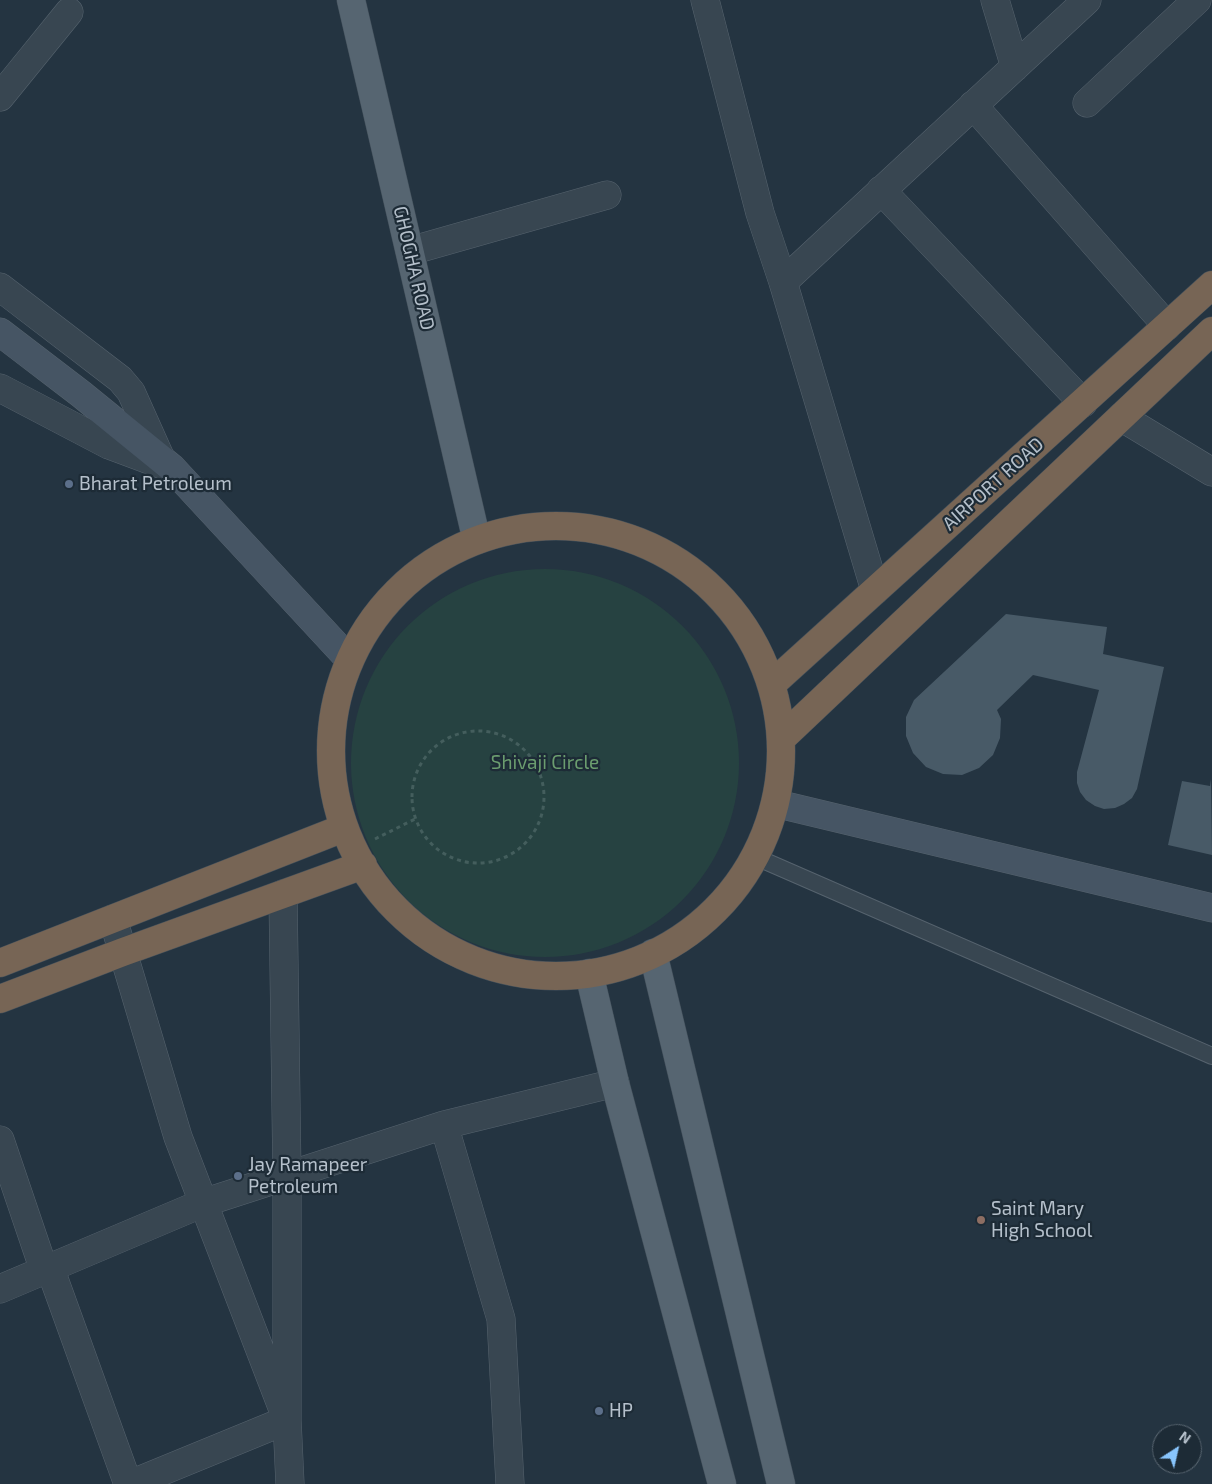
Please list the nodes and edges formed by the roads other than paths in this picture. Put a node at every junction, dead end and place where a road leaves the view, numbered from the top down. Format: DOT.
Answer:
graph roads {
  1 [pos="351,0"];
  2 [pos="706,0"];
  3 [pos="995,0"];
  4 [pos="1087,0"];
  5 [pos="1197,0"];
  6 [pos="70,12"];
  7 [pos="1015,67"];
  8 [pos="0,97"];
  9 [pos="1087,103"];
  10 [pos="973,105"];
  11 [pos="881,190"];
  12 [pos="607,195"];
  13 [pos="410,251"];
  14 [pos="783,282"];
  15 [pos="1212,285"];
  16 [pos="0,287"];
  17 [pos="1167,326"];
  18 [pos="0,332"];
  19 [pos="1212,332"];
  20 [pos="0,388"];
  21 [pos="1083,402"];
  22 [pos="1121,418"];
  23 [pos="1055,428"];
  24 [pos="1082,455"];
  25 [pos="167,464"];
  26 [pos="1212,472"];
  27 [pos="476,537"];
  28 [pos="875,590"];
  29 [pos="347,657"];
  30 [pos="773,683"];
  31 [pos="783,737"];
  32 [pos="778,804"];
  33 [pos="353,848"];
  34 [pos="758,858"];
  35 [pos="282,894"];
  36 [pos="1212,908"];
  37 [pos="113,918"];
  38 [pos="123,952"];
  39 [pos="653,953"];
  40 [pos="0,963"];
  41 [pos="589,972"];
  42 [pos="0,999"];
  43 [pos="1212,1056"];
  44 [pos="615,1083"];
  45 [pos="444,1126"];
  46 [pos="0,1140"];
  47 [pos="287,1176"];
  48 [pos="203,1203"];
  49 [pos="47,1269"];
  50 [pos="0,1289"];
  51 [pos="287,1420"];
  52 [pos="783,1483"];
  53 [pos="129,1484"];
  54 [pos="290,1484"];
  55 [pos="510,1484"];
  56 [pos="722,1484"];
  1 -- 13 [label="main road, GHOGHA ROAD"];
  2 -- 14 [label="street"];
  3 -- 7 [label="street"];
  4 -- 7 [label="street"];
  5 -- 9 [label="street"];
  6 -- 8 [label="street"];
  7 -- 10 [label="street"];
  10 -- 11 [label="street"];
  10 -- 17 [label="street"];
  11 -- 14 [label="street"];
  11 -- 21 [label="street"];
  12 -- 13 [label="street"];
  13 -- 27 [label="main road, GHOGHA ROAD"];
  14 -- 28 [label="street"];
  15 -- 17 [label="highway, AIRPORT ROAD"];
  16 -- 25 [label="street"];
  17 -- 21 [label="highway, AIRPORT ROAD"];
  18 -- 25 [label="street"];
  19 -- 22 [label="highway, AIRPORT ROAD"];
  20 -- 25 [label="street"];
  21 -- 23 [label="highway, AIRPORT ROAD"];
  22 -- 24 [label="highway, AIRPORT ROAD"];
  22 -- 26 [label="street"];
  23 -- 24 [label="highway"];
  23 -- 28 [label="highway, AIRPORT ROAD"];
  24 -- 31 [label="highway, AIRPORT ROAD"];
  25 -- 29 [label="street"];
  27 -- 29 [label="highway"];
  27 -- 30 [label="highway"];
  28 -- 30 [label="highway, AIRPORT ROAD"];
  29 -- 33 [label="highway"];
  30 -- 31 [label="highway"];
  31 -- 32 [label="highway"];
  32 -- 34 [label="highway"];
  32 -- 36 [label="street"];
  33 -- 35 [label="highway"];
  33 -- 37 [label="highway"];
  33 -- 41 [label="highway"];
  34 -- 39 [label="highway"];
  34 -- 43 [label="lane"];
  35 -- 38 [label="highway"];
  35 -- 47 [label="street"];
  37 -- 38 [label="street"];
  37 -- 40 [label="highway"];
  38 -- 42 [label="highway"];
  38 -- 48 [label="street"];
  39 -- 41 [label="highway"];
  39 -- 52 [label="main road"];
  41 -- 44 [label="main road"];
  44 -- 45 [label="street"];
  44 -- 56 [label="main road"];
  45 -- 47 [label="street"];
  45 -- 55 [label="street"];
  46 -- 49 [label="street"];
  47 -- 48 [label="street"];
  47 -- 51 [label="street"];
  48 -- 49 [label="street"];
  48 -- 51 [label="street"];
  49 -- 50 [label="street"];
  49 -- 53 [label="street"];
  51 -- 53 [label="street"];
  51 -- 54 [label="street"];
}
